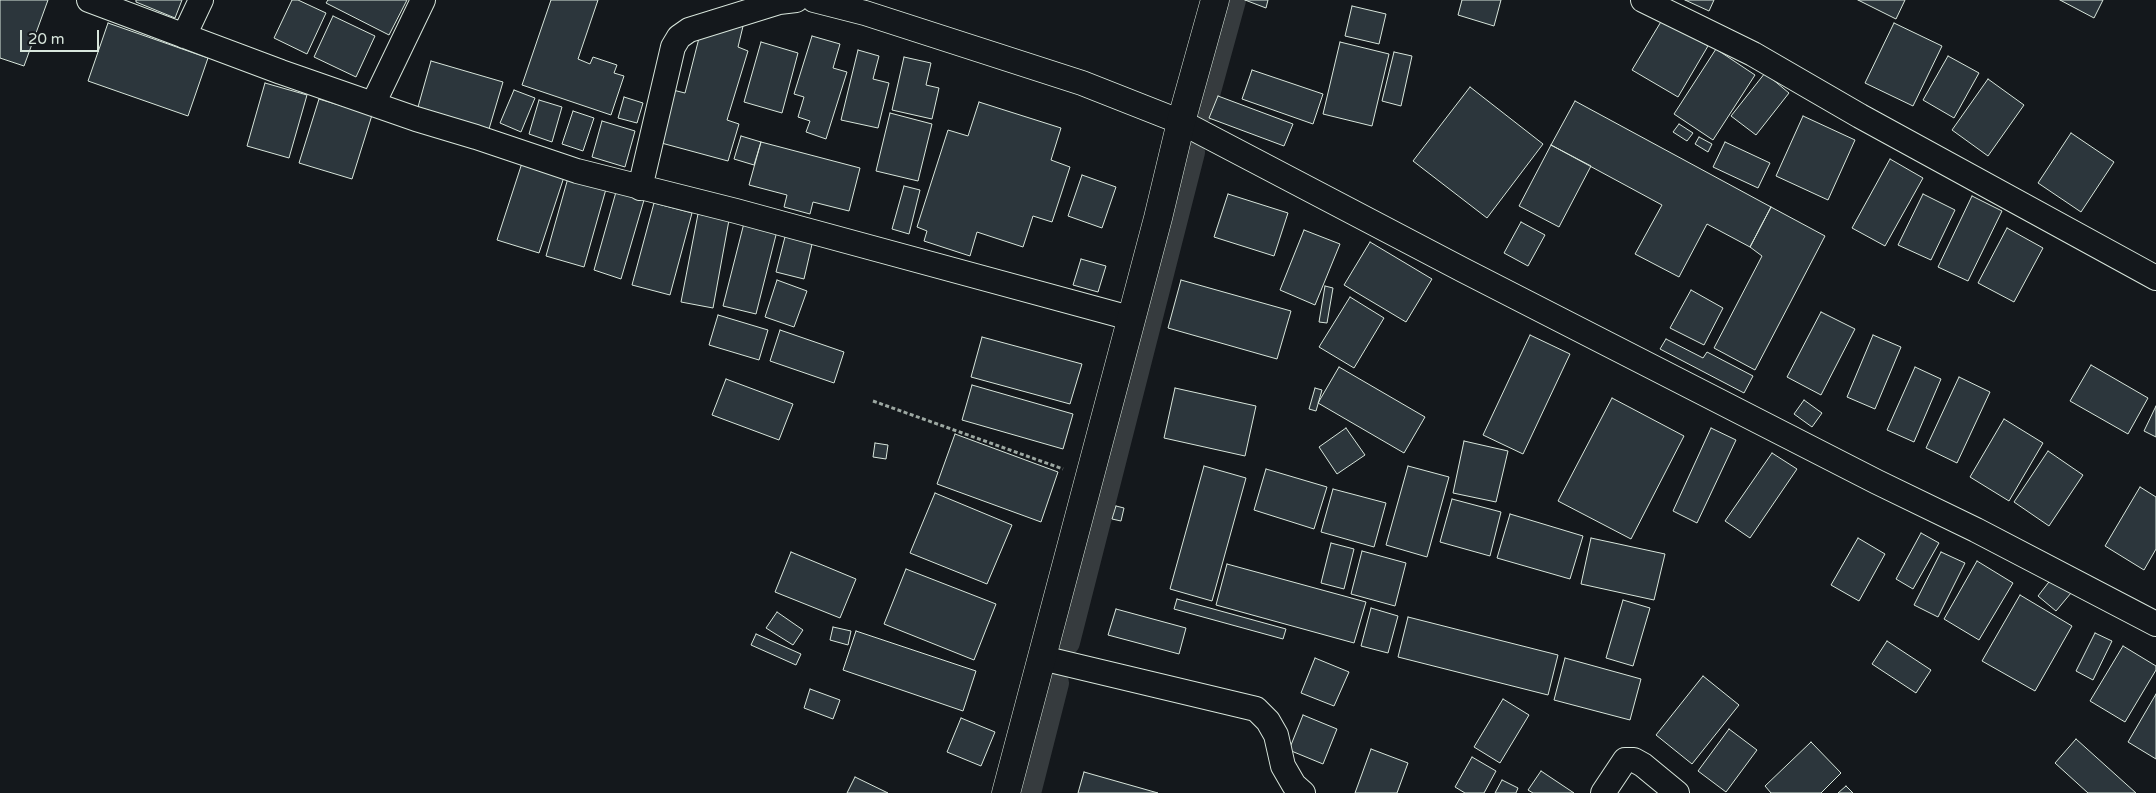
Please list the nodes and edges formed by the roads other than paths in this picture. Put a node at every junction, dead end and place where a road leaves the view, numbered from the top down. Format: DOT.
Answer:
graph roads {
  1 [pos="89,0"];
  2 [pos="201,0"];
  3 [pos="423,0"];
  4 [pos="796,0"];
  5 [pos="814,0"];
  6 [pos="1215,0"];
  7 [pos="1643,0"];
  8 [pos="184,36"];
  9 [pos="373,104"];
  10 [pos="1181,122"];
  11 [pos="640,188"];
  12 [pos="2156,278"];
  13 [pos="1130,318"];
  14 [pos="2156,624"];
  15 [pos="1042,658"];
  16 [pos="1006,793"];
  17 [pos="1303,793"];
  18 [pos="1603,793"];
  19 [pos="1677,793"];
  1 -- 8 [label="street"];
  2 -- 8 [label="street"];
  3 -- 9 [label="street"];
  4 -- 11 [label="street"];
  5 -- 10 [label="street"];
  6 -- 10 [label="main road"];
  7 -- 12 [label="street"];
  8 -- 9 [label="street"];
  9 -- 11 [label="street"];
  10 -- 13 [label="main road"];
  10 -- 14 [label="street"];
  11 -- 13 [label="street"];
  13 -- 15 [label="main road"];
  15 -- 16 [label="main road"];
  15 -- 17 [label="street"];
  18 -- 19 [label="street"];
}
